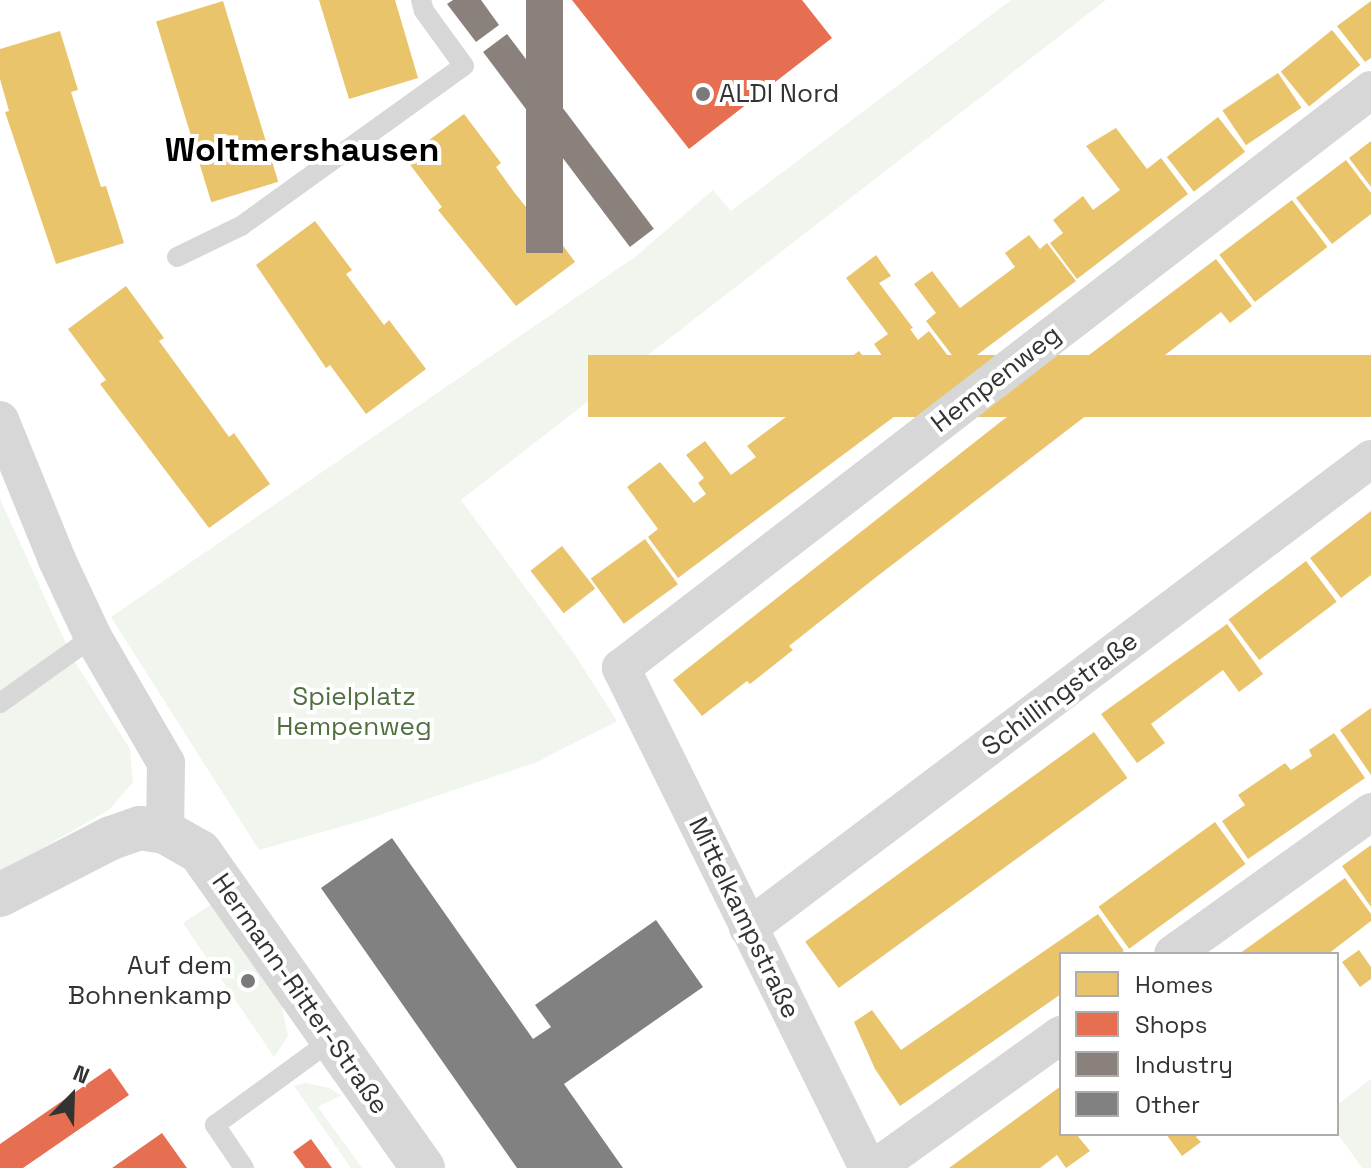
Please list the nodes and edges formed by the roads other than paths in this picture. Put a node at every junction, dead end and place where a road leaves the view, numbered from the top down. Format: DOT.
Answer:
graph roads {
  1 [pos="421,0"];
  2 [pos="1371,90"];
  3 [pos="177,257"];
  4 [pos="0,420"];
  5 [pos="1371,459"];
  6 [pos="93,637"];
  7 [pos="621,668"];
  8 [pos="0,703"];
  9 [pos="1371,812"];
  10 [pos="165,832"];
  11 [pos="0,895"];
  12 [pos="748,928"];
  13 [pos="1176,952"];
  14 [pos="1059,1036"];
  15 [pos="333,1039"];
  16 [pos="244,1168"];
  17 [pos="423,1168"];
  18 [pos="868,1168"];
  19 [pos="875,1168"];
  1 -- 3 [label="lane"];
  2 -- 7 [label="street, Hempenweg"];
  4 -- 6 [label="street"];
  5 -- 12 [label="street, Schillingstraße"];
  6 -- 8 [label="lane"];
  6 -- 10 [label="street"];
  7 -- 12 [label="street, Mittelkampstraße"];
  9 -- 13 [label="street"];
  10 -- 11 [label="street"];
  10 -- 15 [label="street, Hermann-Ritter-Straße"];
  12 -- 18 [label="street, Mittelkampstraße"];
  14 -- 19 [label="street"];
  15 -- 16 [label="lane"];
  15 -- 17 [label="street, Hermann-Ritter-Straße"];
}
